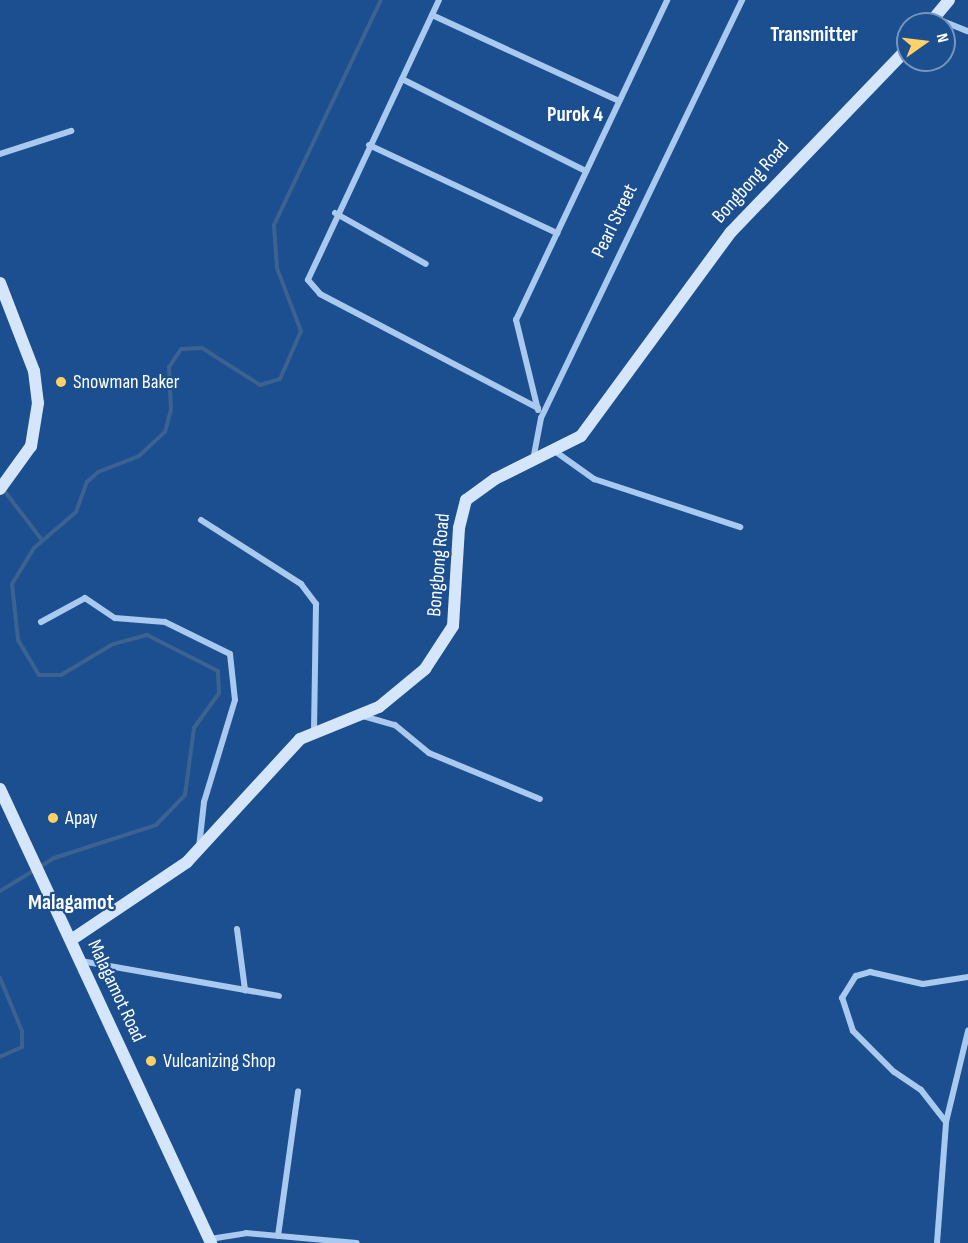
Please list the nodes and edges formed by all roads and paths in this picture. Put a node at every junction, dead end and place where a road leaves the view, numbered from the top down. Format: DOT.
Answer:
graph roads {
  1 [pos="439,0"];
  2 [pos="667,0"];
  3 [pos="742,0"];
  4 [pos="949,0"];
  5 [pos="939,12"];
  6 [pos="432,15"];
  7 [pos="896,60"];
  8 [pos="402,79"];
  9 [pos="619,102"];
  10 [pos="71,131"];
  11 [pos="369,145"];
  12 [pos="0,154"];
  13 [pos="586,171"];
  14 [pos="335,213"];
  15 [pos="557,233"];
  16 [pos="426,264"];
  17 [pos="0,283"];
  18 [pos="538,408"];
  19 [pos="541,418"];
  20 [pos="556,452"];
  21 [pos="532,461"];
  22 [pos="0,489"];
  23 [pos="201,520"];
  24 [pos="740,527"];
  25 [pos="41,622"];
  26 [pos="362,716"];
  27 [pos="314,731"];
  28 [pos="0,789"];
  29 [pos="540,799"];
  30 [pos="199,852"];
  31 [pos="237,929"];
  32 [pos="71,940"];
  33 [pos="81,961"];
  34 [pos="968,977"];
  35 [pos="245,990"];
  36 [pos="279,996"];
  37 [pos="968,1031"];
  38 [pos="298,1091"];
  39 [pos="946,1122"];
  40 [pos="278,1236"];
  41 [pos="210,1241"];
  42 [pos="357,1243"];
  43 [pos="937,1243"];
  1 -- 6 [label="street"];
  2 -- 9 [label="street"];
  3 -- 19 [label="street, Pearl Street"];
  4 -- 5 [label="street"];
  6 -- 8 [label="street"];
  6 -- 9 [label="street"];
  7 -- 20 [label="street, Bongbong Road"];
  8 -- 11 [label="street"];
  8 -- 13 [label="street"];
  9 -- 13 [label="street"];
  10 -- 12 [label="street"];
  11 -- 14 [label="street"];
  11 -- 15 [label="street"];
  13 -- 15 [label="street"];
  14 -- 16 [label="street"];
  14 -- 18 [label="street"];
  15 -- 18 [label="street"];
  17 -- 22 [label="street"];
  18 -- 19 [label="street"];
  19 -- 21 [label="street, Pearl Street"];
  20 -- 21 [label="street, Bongbong Road"];
  20 -- 24 [label="street"];
  21 -- 26 [label="street, Bongbong Road"];
  23 -- 27 [label="street"];
  25 -- 30 [label="street"];
  26 -- 27 [label="street, Bongbong Road"];
  26 -- 29 [label="street"];
  27 -- 30 [label="street, Bongbong Road"];
  28 -- 32 [label="street, Malagamot Road"];
  30 -- 32 [label="street, Bongbong Road"];
  31 -- 35 [label="street"];
  32 -- 33 [label="street, Malagamot Road"];
  33 -- 35 [label="street"];
  33 -- 41 [label="street, Malagamot Road"];
  34 -- 39 [label="street"];
  35 -- 36 [label="street"];
  37 -- 39 [label="street"];
  38 -- 40 [label="street"];
  39 -- 43 [label="street"];
  40 -- 41 [label="street"];
  40 -- 42 [label="street"];
}
